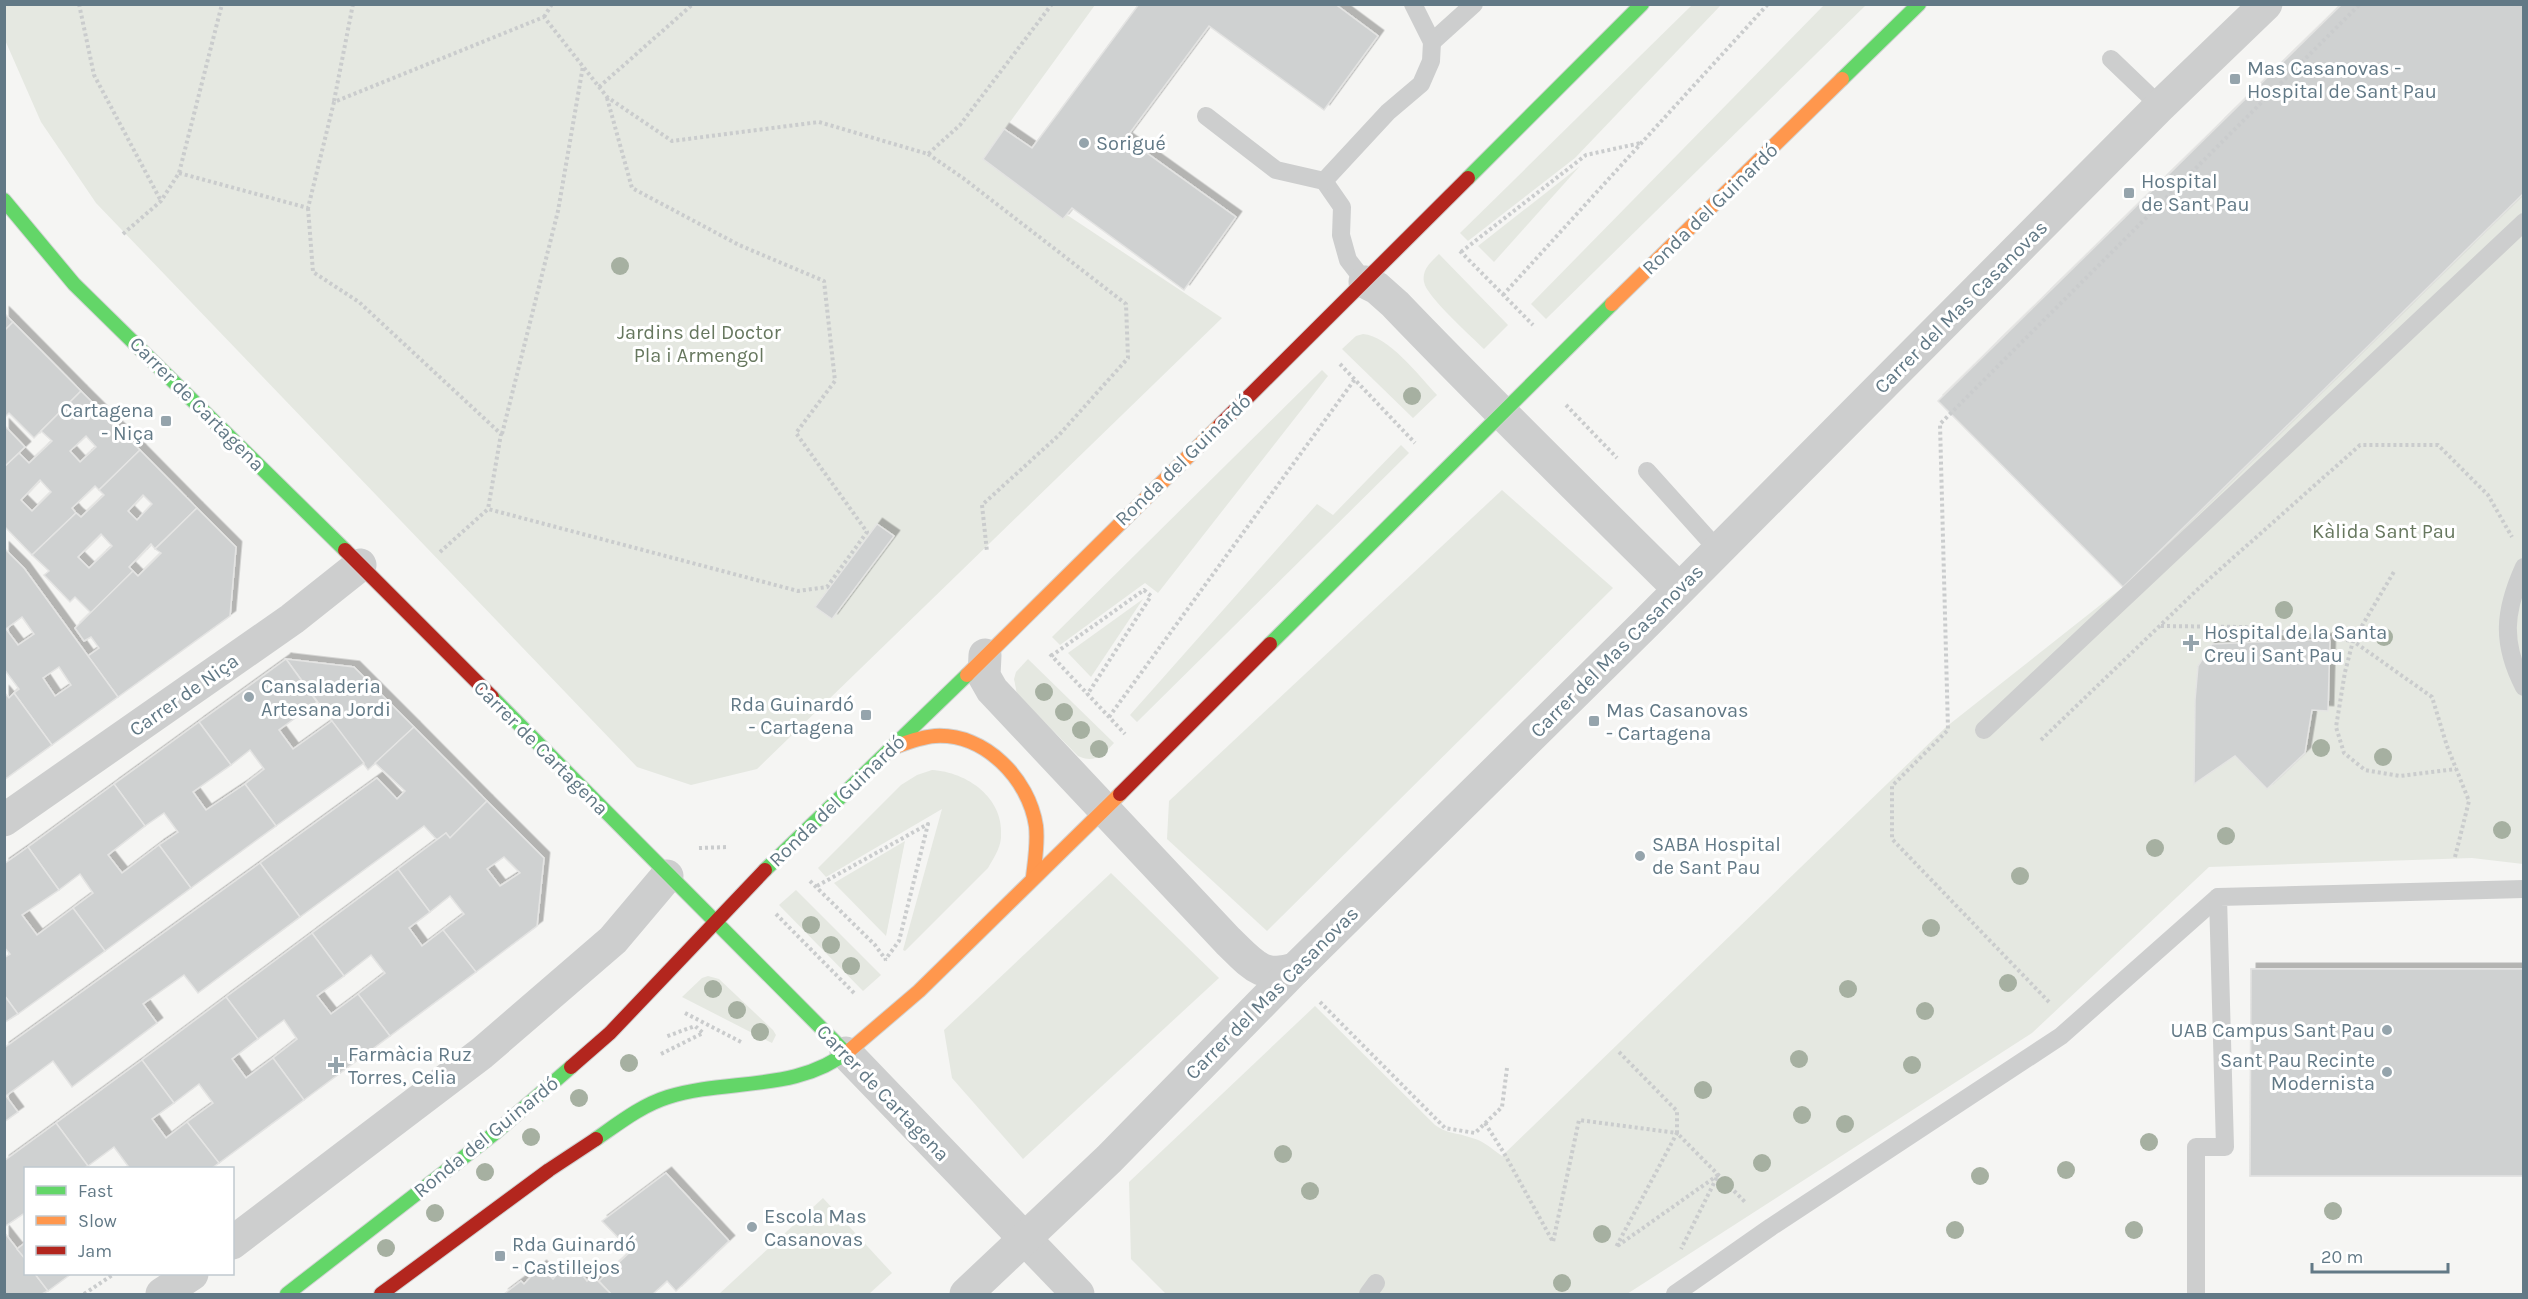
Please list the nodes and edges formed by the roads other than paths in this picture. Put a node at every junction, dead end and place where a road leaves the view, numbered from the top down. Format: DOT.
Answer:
graph roads {
  1 [pos="1413,4"];
  2 [pos="1474,4"];
  3 [pos="1642,4"];
  4 [pos="1919,4"];
  5 [pos="2266,4"];
  6 [pos="1432,42"];
  7 [pos="2110,58"];
  8 [pos="2160,106"];
  9 [pos="1206,116"];
  10 [pos="1324,181"];
  11 [pos="4,200"];
  12 [pos="2523,222"];
  13 [pos="1365,282"];
  14 [pos="1500,413"];
  15 [pos="1647,471"];
  16 [pos="1718,550"];
  17 [pos="360,565"];
  18 [pos="2523,567"];
  19 [pos="1675,594"];
  20 [pos="986,655"];
  21 [pos="2523,687"];
  22 [pos="1984,730"];
  23 [pos="894,747"];
  24 [pos="1105,809"];
  25 [pos="4,820"];
  26 [pos="667,876"];
  27 [pos="1033,877"];
  28 [pos="2523,889"];
  29 [pos="2218,897"];
  30 [pos="713,921"];
  31 [pos="1295,969"];
  32 [pos="846,1053"];
  33 [pos="1025,1239"];
  34 [pos="234,1241"];
  35 [pos="190,1275"];
  36 [pos="162,1294"];
  37 [pos="286,1294"];
  38 [pos="381,1294"];
  39 [pos="966,1294"];
  40 [pos="1078,1294"];
  41 [pos="1675,1294"];
  42 [pos="2196,1294"];
  1 -- 6 [label="lane"];
  2 -- 6 [label="lane"];
  3 -- 13 [label="main road, Ronda del Guinardó"];
  4 -- 14 [label="main road, Ronda del Guinardó"];
  5 -- 8 [label="street, Carrer del Mas Casanovas"];
  6 -- 10 [label="lane"];
  7 -- 8 [label="lane"];
  8 -- 16 [label="street, Carrer del Mas Casanovas"];
  9 -- 10 [label="lane"];
  10 -- 13 [label="lane"];
  11 -- 17 [label="main road, Carrer de Cartagena"];
  12 -- 22 [label="lane"];
  13 -- 14 [label="street"];
  13 -- 20 [label="main road, Ronda del Guinardó"];
  14 -- 19 [label="street"];
  14 -- 24 [label="main road, Ronda del Guinardó"];
  15 -- 16 [label="lane"];
  16 -- 19 [label="street, Carrer del Mas Casanovas"];
  17 -- 25 [label="street, Carrer de Niça"];
  17 -- 26 [label="main road, Carrer de Cartagena"];
  18 -- 21 [label="lane"];
  19 -- 31 [label="street, Carrer del Mas Casanovas"];
  20 -- 23 [label="main road, Ronda del Guinardó"];
  20 -- 24 [label="street"];
  23 -- 27 [label="main road"];
  23 -- 30 [label="main road, Ronda del Guinardó"];
  24 -- 27 [label="main road, Ronda del Guinardó"];
  24 -- 31 [label="street"];
  26 -- 30 [label="main road, Carrer de Cartagena"];
  26 -- 34 [label="street"];
  27 -- 32 [label="main road, Ronda del Guinardó"];
  28 -- 29 [label="lane"];
  29 -- 41 [label="lane"];
  29 -- 42 [label="lane"];
  30 -- 32 [label="main road, Carrer de Cartagena"];
  30 -- 37 [label="main road, Ronda del Guinardó"];
  31 -- 33 [label="street, Carrer del Mas Casanovas"];
  32 -- 33 [label="street, Carrer de Cartagena"];
  32 -- 38 [label="main road, Ronda del Guinardó"];
  33 -- 39 [label="street, Carrer del Mas Casanovas"];
  33 -- 40 [label="street, Carrer de Cartagena"];
  35 -- 36 [label="street"];
}
